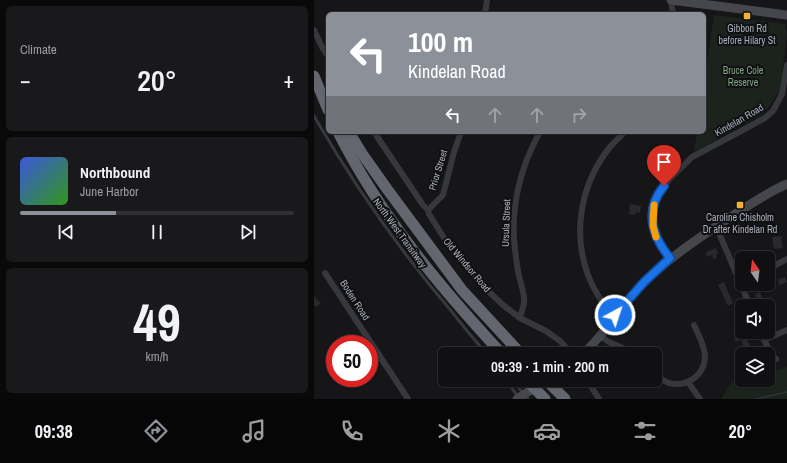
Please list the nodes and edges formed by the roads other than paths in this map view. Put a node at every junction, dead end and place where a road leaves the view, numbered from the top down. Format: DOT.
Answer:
graph roads {
  1 [pos="487,0"];
  2 [pos="671,0"];
  3 [pos="485,12"];
  4 [pos="673,12"];
  5 [pos="787,15"];
  6 [pos="314,30"];
  7 [pos="326,53"];
  8 [pos="787,64"];
  9 [pos="314,69"];
  10 [pos="314,76"];
  11 [pos="786,86"];
  12 [pos="326,90"];
  13 [pos="326,105"];
  14 [pos="314,116"];
  15 [pos="339,134"];
  16 [pos="351,134"];
  17 [pos="375,134"];
  18 [pos="460,134"];
  19 [pos="539,134"];
  20 [pos="623,134"];
  21 [pos="787,184"];
  22 [pos="428,210"];
  23 [pos="715,227"];
  24 [pos="670,258"];
  25 [pos="787,259"];
  26 [pos="775,265"];
  27 [pos="735,269"];
  28 [pos="325,273"];
  29 [pos="615,315"];
  30 [pos="520,318"];
  31 [pos="694,325"];
  32 [pos="787,330"];
  33 [pos="600,336"];
  34 [pos="764,340"];
  35 [pos="481,347"];
  36 [pos="495,347"];
  37 [pos="515,347"];
  38 [pos="566,347"];
  39 [pos="590,347"];
  40 [pos="620,347"];
  41 [pos="776,359"];
  42 [pos="662,380"];
  43 [pos="688,382"];
  44 [pos="512,387"];
  45 [pos="516,387"];
  46 [pos="528,387"];
  47 [pos="533,387"];
  48 [pos="554,387"];
  49 [pos="591,387"];
  50 [pos="522,398"];
  51 [pos="408,399"];
  52 [pos="545,399"];
  53 [pos="565,399"];
  54 [pos="599,399"];
  55 [pos="700,399"];
  1 -- 3 [label="street"];
  2 -- 4 [label="street"];
  2 -- 5 [label="main road"];
  6 -- 7 [label="street"];
  8 -- 11 [label="street, Kindelan Road"];
  9 -- 12 [label="highway"];
  10 -- 13 [label="highway"];
  11 -- 24 [label="street, Kindelan Road"];
  14 -- 35 [label="lane, North West Transitway"];
  15 -- 36 [label="highway"];
  16 -- 37 [label="highway, Old Windsor Road"];
  17 -- 22 [label="street, Old Windsor Road"];
  18 -- 22 [label="street, Prior Street"];
  19 -- 30 [label="street, Ursula Street"];
  20 -- 29 [label="street"];
  21 -- 23 [label="main road"];
  22 -- 30 [label="street, Old Windsor Road"];
  23 -- 24 [label="main road"];
  23 -- 27 [label="street"];
  24 -- 29 [label="main road"];
  25 -- 26 [label="street"];
  28 -- 51 [label="street, Boden Road"];
  29 -- 33 [label="main road"];
  30 -- 38 [label="street, Old Windsor Road"];
  31 -- 43 [label="street"];
  32 -- 34 [label="street"];
  33 -- 39 [label="main road"];
  33 -- 40 [label="street"];
  34 -- 41 [label="street"];
  42 -- 43 [label="street"];
  43 -- 55 [label="street"];
  44 -- 50 [label="lane"];
  45 -- 50 [label="lane"];
  46 -- 50 [label="main road"];
  47 -- 52 [label="highway"];
  48 -- 53 [label="highway"];
  49 -- 54 [label="street"];
}
